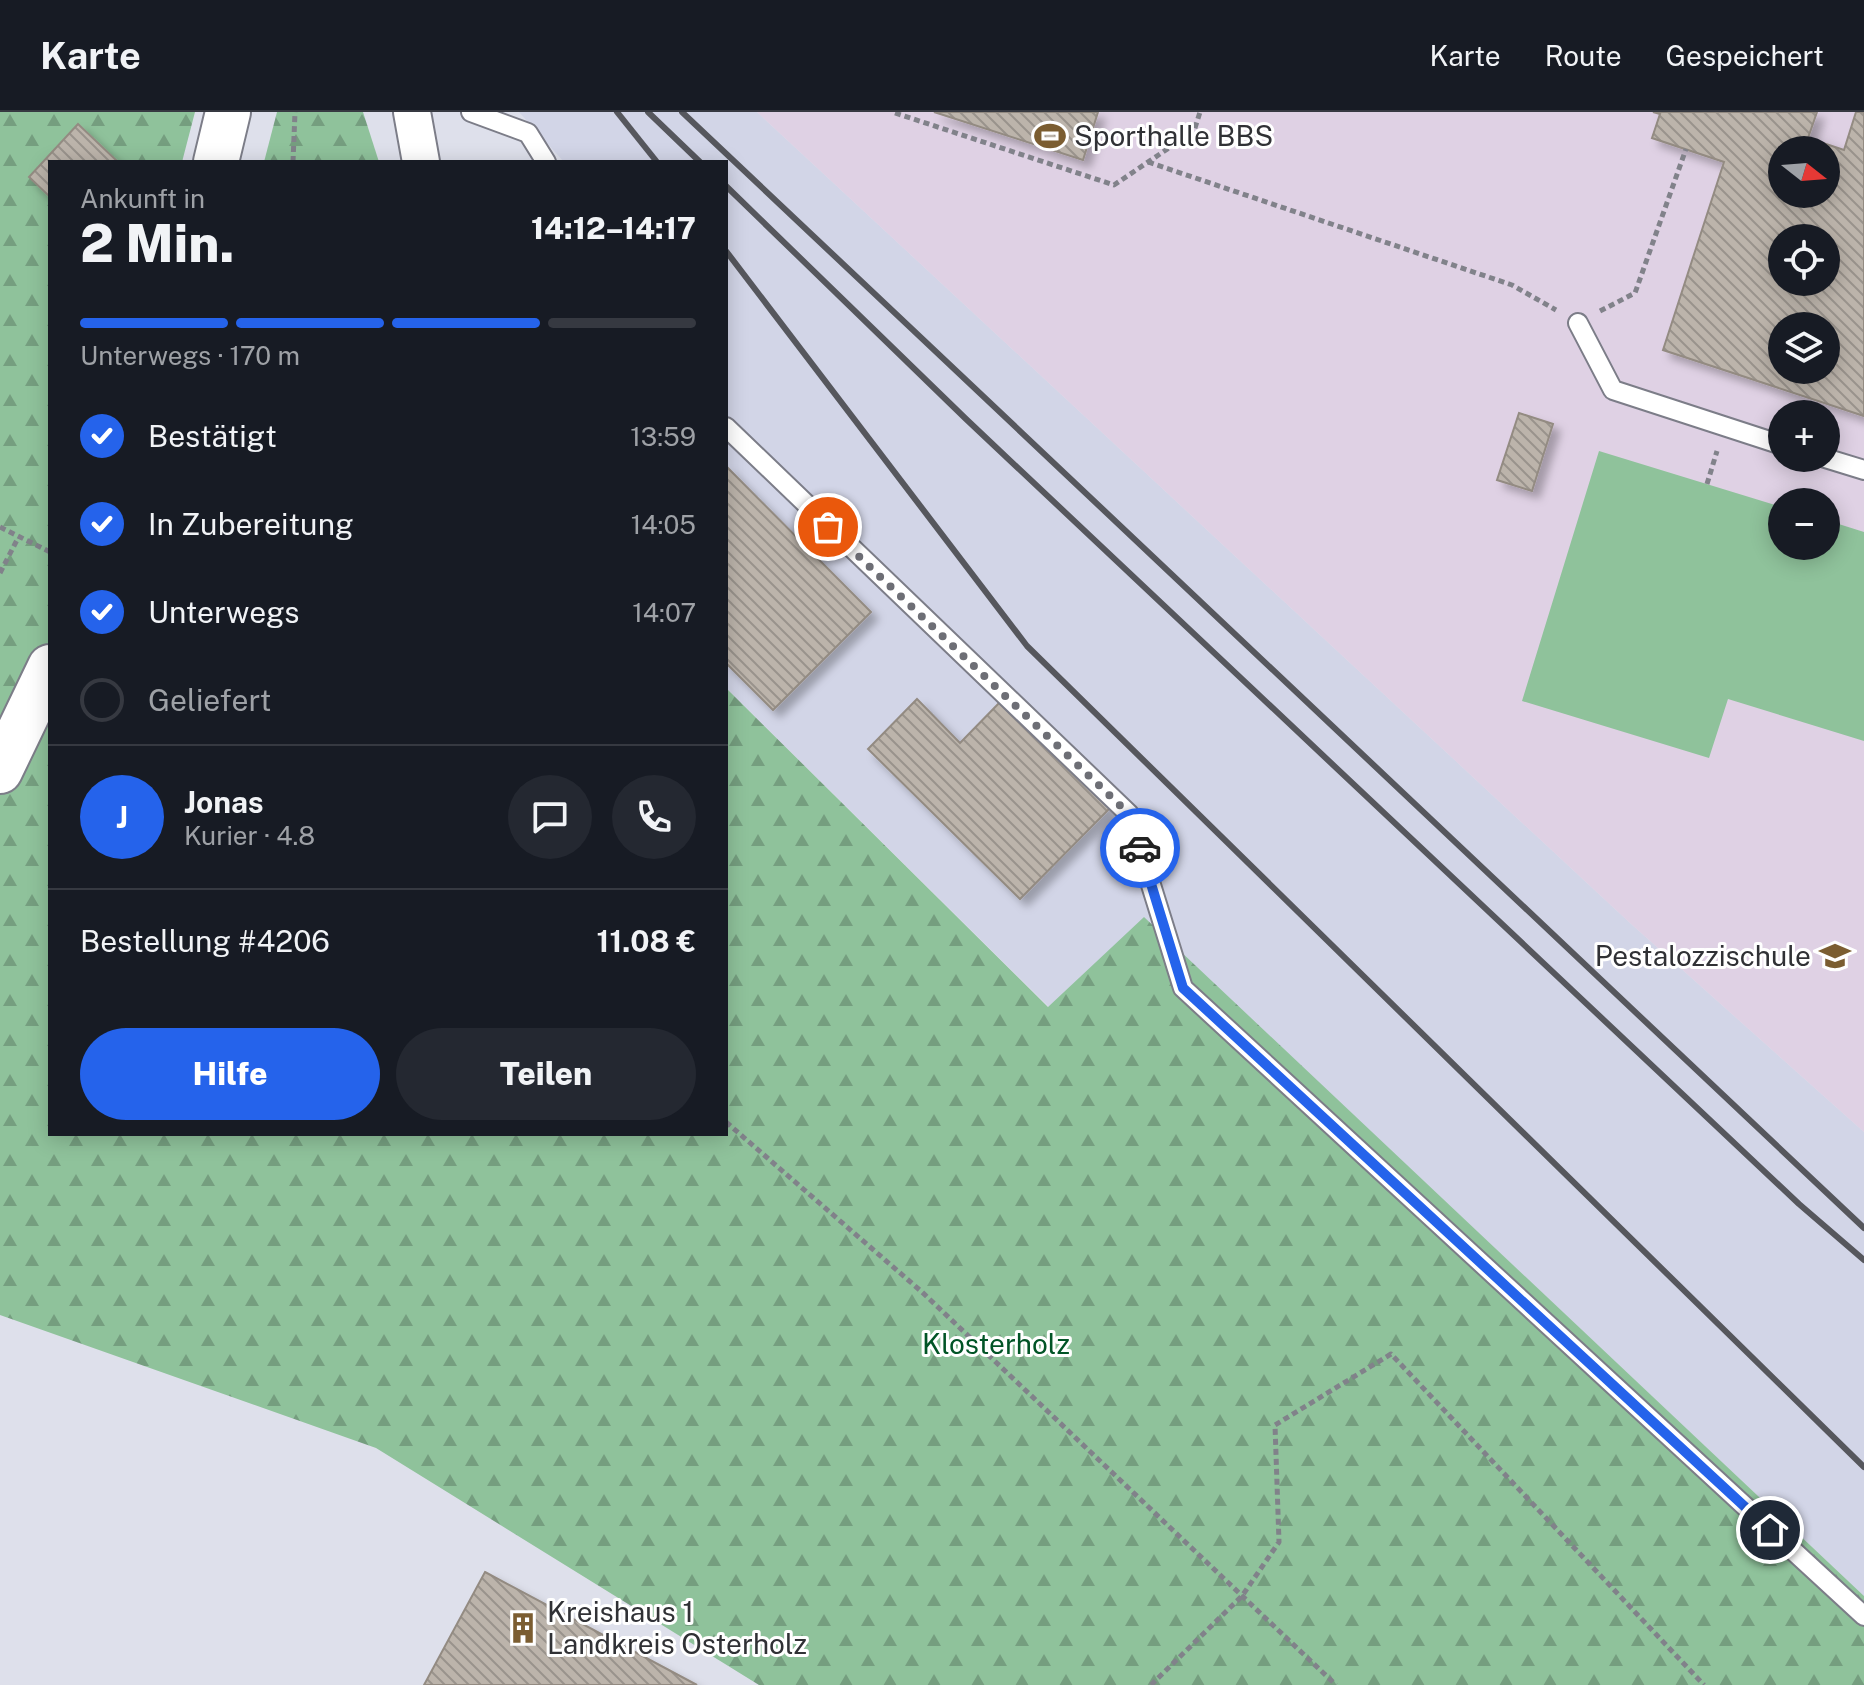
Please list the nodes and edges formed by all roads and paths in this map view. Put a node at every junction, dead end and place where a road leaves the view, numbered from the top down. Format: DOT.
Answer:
graph roads {
  1 [pos="228,112"];
  2 [pos="295,112"];
  3 [pos="412,112"];
  4 [pos="471,112"];
  5 [pos="1200,112"];
  6 [pos="895,113"];
  7 [pos="1686,149"];
  8 [pos="216,160"];
  9 [pos="293,160"];
  10 [pos="421,160"];
  11 [pos="545,160"];
  12 [pos="1148,162"];
  13 [pos="1578,323"];
  14 [pos="728,429"];
  15 [pos="1768,440"];
  16 [pos="1840,463"];
  17 [pos="1864,470"];
  18 [pos="0,527"];
  19 [pos="18,538"];
  20 [pos="48,551"];
  21 [pos="0,573"];
  22 [pos="48,671"];
  23 [pos="0,771"];
  24 [pos="728,1124"];
  25 [pos="1242,1596"];
  26 [pos="1864,1616"];
  27 [pos="1151,1685"];
  28 [pos="1336,1685"];
  29 [pos="1704,1685"];
  1 -- 8 [label="street"];
  2 -- 9 [label="path"];
  3 -- 10 [label="street"];
  4 -- 11 [label="lane"];
  5 -- 12 [label="path"];
  6 -- 12 [label="path"];
  7 -- 13 [label="path"];
  12 -- 13 [label="path"];
  13 -- 15 [label="lane"];
  14 -- 26 [label="lane"];
  16 -- 17 [label="lane"];
  18 -- 19 [label="path"];
  19 -- 20 [label="path"];
  19 -- 21 [label="path"];
  22 -- 23 [label="street"];
  24 -- 25 [label="path"];
  25 -- 27 [label="path"];
  25 -- 28 [label="path"];
  25 -- 29 [label="path"];
}
